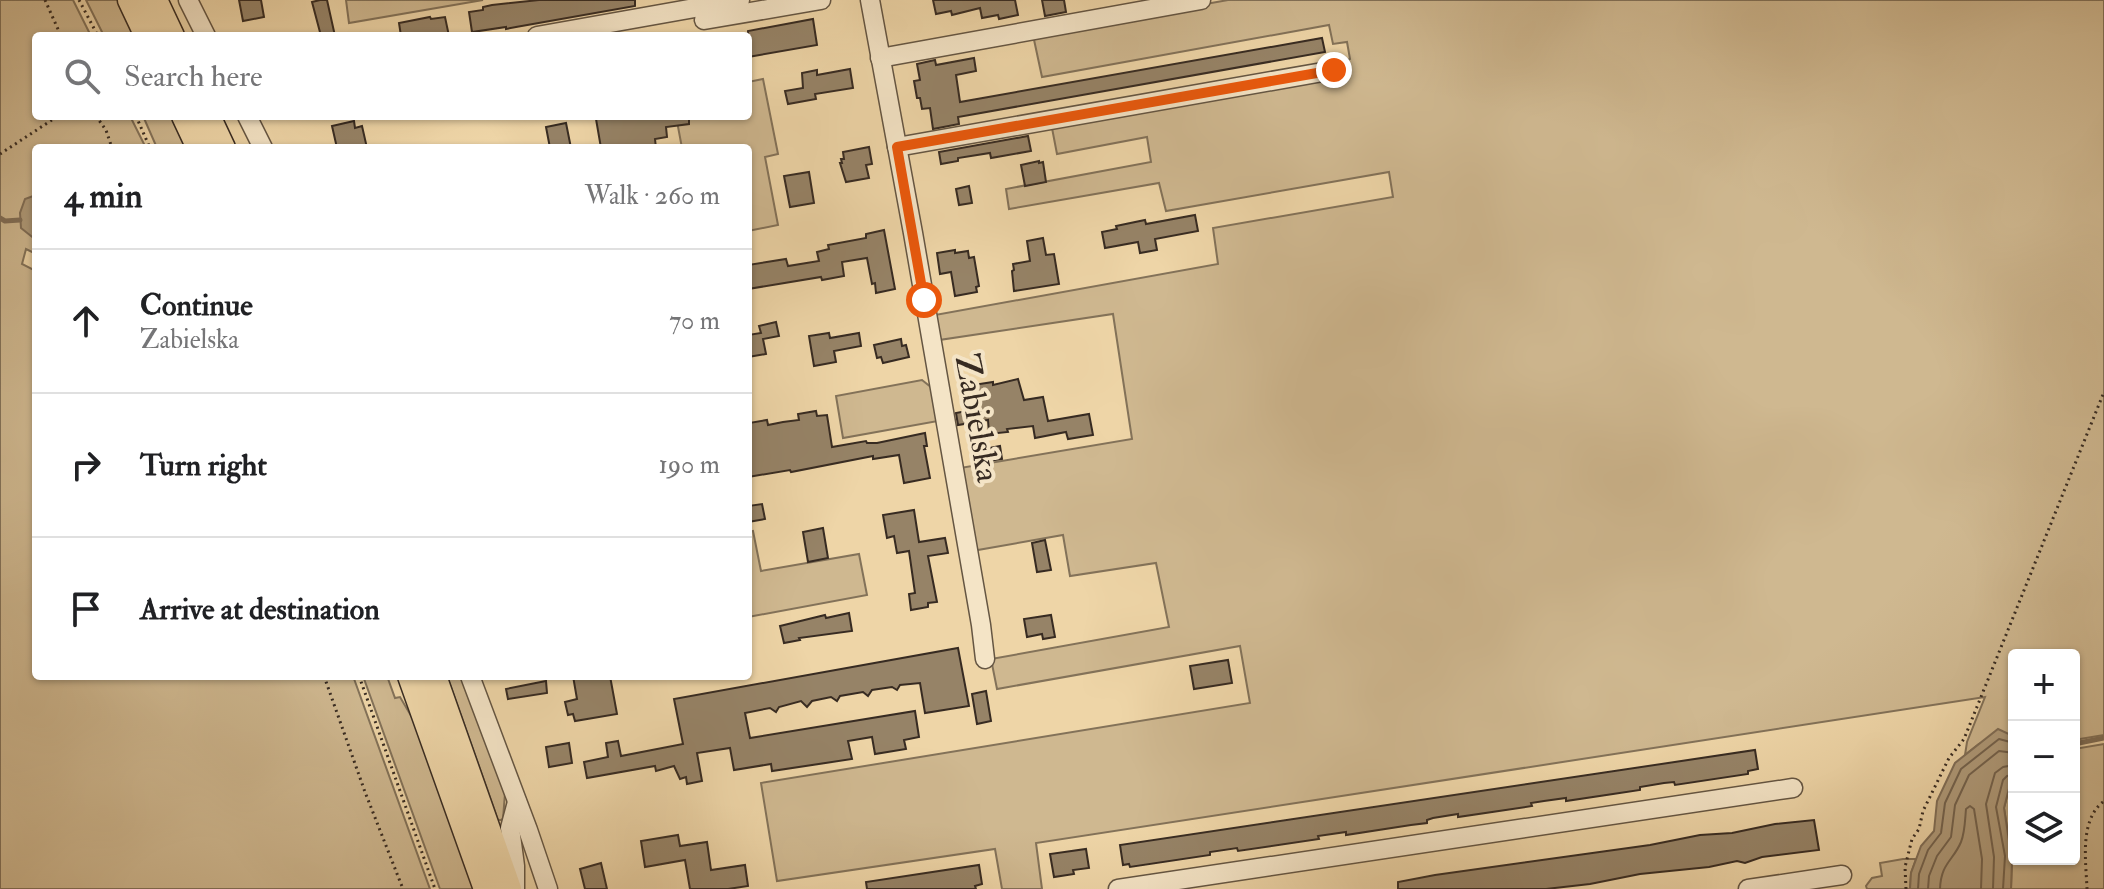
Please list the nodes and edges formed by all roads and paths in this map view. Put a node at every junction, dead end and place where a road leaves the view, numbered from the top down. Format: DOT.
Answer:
graph roads {
  1 [pos="45,0"];
  2 [pos="79,0"];
  3 [pos="130,0"];
  4 [pos="155,0"];
  5 [pos="188,0"];
  6 [pos="740,0"];
  7 [pos="821,0"];
  8 [pos="870,0"];
  9 [pos="1201,0"];
  10 [pos="704,20"];
  11 [pos="59,32"];
  12 [pos="96,32"];
  13 [pos="145,32"];
  14 [pos="170,32"];
  15 [pos="204,32"];
  16 [pos="560,32"];
  17 [pos="880,58"];
  18 [pos="1334,70"];
  19 [pos="52,120"];
  20 [pos="99,120"];
  21 [pos="138,120"];
  22 [pos="186,120"];
  23 [pos="210,120"];
  24 [pos="249,120"];
  25 [pos="111,144"];
  26 [pos="148,144"];
  27 [pos="197,144"];
  28 [pos="221,144"];
  29 [pos="261,144"];
  30 [pos="897,147"];
  31 [pos="0,154"];
  32 [pos="2104,392"];
  33 [pos="985,659"];
  34 [pos="325,680"];
  35 [pos="360,680"];
  36 [pos="411,680"];
  37 [pos="435,680"];
  38 [pos="471,680"];
  39 [pos="1793,788"];
  40 [pos="2104,801"];
  41 [pos="517,802"];
  42 [pos="1842,875"];
  43 [pos="403,889"];
  44 [pos="435,889"];
  45 [pos="486,889"];
  46 [pos="512,889"];
  47 [pos="548,889"];
  48 [pos="1118,889"];
  49 [pos="1748,889"];
  50 [pos="1906,889"];
  51 [pos="2087,889"];
  1 -- 11 [label="path"];
  2 -- 12 [label="path"];
  3 -- 13 [label="main road"];
  4 -- 14 [label="main road"];
  5 -- 15 [label="street"];
  6 -- 16 [label="street"];
  7 -- 10 [label="street"];
  8 -- 17 [label="street, Zabielska"];
  9 -- 17 [label="street"];
  17 -- 30 [label="street, Zabielska"];
  18 -- 30 [label="street"];
  19 -- 31 [label="path"];
  20 -- 25 [label="path"];
  21 -- 26 [label="path"];
  22 -- 27 [label="main road"];
  23 -- 28 [label="main road"];
  24 -- 29 [label="street"];
  30 -- 33 [label="street, Zabielska"];
  32 -- 50 [label="path"];
  34 -- 43 [label="path"];
  35 -- 44 [label="path"];
  36 -- 45 [label="main road"];
  37 -- 46 [label="main road"];
  38 -- 41 [label="street"];
  39 -- 48 [label="street"];
  40 -- 51 [label="path"];
  41 -- 46 [label="street"];
  41 -- 47 [label="street"];
  42 -- 49 [label="street"];
}
